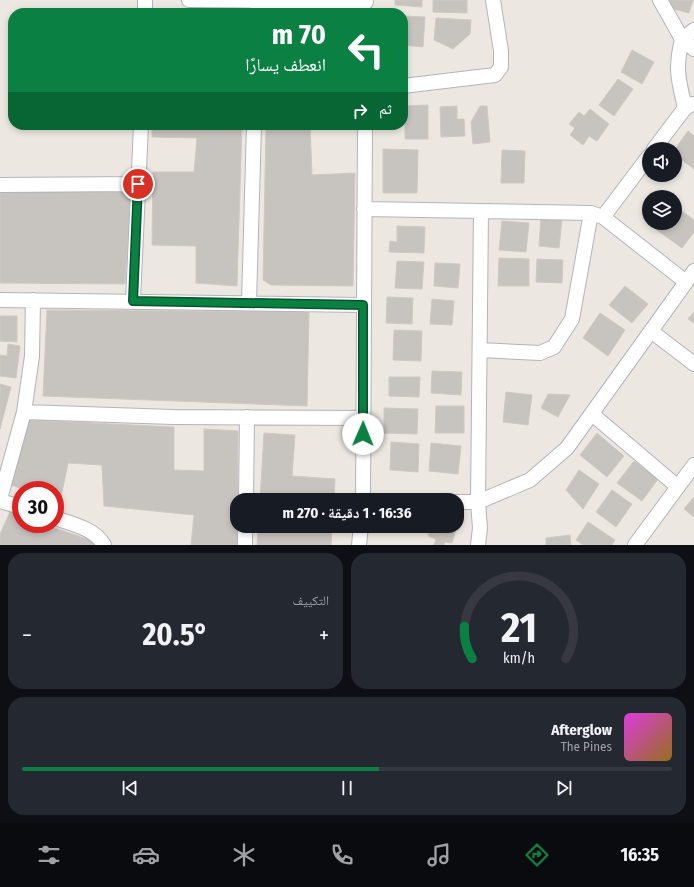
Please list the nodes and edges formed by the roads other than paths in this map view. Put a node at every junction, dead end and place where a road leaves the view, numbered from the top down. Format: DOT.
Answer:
graph roads {
  1 [pos="190,0"];
  2 [pos="493,0"];
  3 [pos="660,0"];
  4 [pos="366,5"];
  5 [pos="257,7"];
  6 [pos="694,30"];
  7 [pos="682,39"];
  8 [pos="694,48"];
  9 [pos="408,85"];
  10 [pos="690,105"];
  11 [pos="141,130"];
  12 [pos="254,130"];
  13 [pos="365,130"];
  14 [pos="660,142"];
  15 [pos="642,164"];
  16 [pos="138,184"];
  17 [pos="0,185"];
  18 [pos="364,209"];
  19 [pos="481,211"];
  20 [pos="597,215"];
  21 [pos="690,276"];
  22 [pos="0,300"];
  23 [pos="33,300"];
  24 [pos="133,301"];
  25 [pos="249,303"];
  26 [pos="363,305"];
  27 [pos="651,331"];
  28 [pos="480,350"];
  29 [pos="694,364"];
  30 [pos="24,412"];
  31 [pos="592,414"];
  32 [pos="247,417"];
  33 [pos="363,418"];
  34 [pos="694,465"];
  35 [pos="678,487"];
  36 [pos="246,493"];
  37 [pos="363,493"];
  38 [pos="0,500"];
  39 [pos="464,502"];
  40 [pos="478,502"];
  41 [pos="12,504"];
  42 [pos="64,521"];
  43 [pos="245,533"];
  44 [pos="360,533"];
  45 [pos="104,545"];
  46 [pos="245,545"];
  47 [pos="359,545"];
  48 [pos="478,545"];
  49 [pos="635,545"];
  1 -- 5 [label="street"];
  2 -- 9 [label="street"];
  3 -- 7 [label="street"];
  4 -- 5 [label="street"];
  6 -- 7 [label="street"];
  7 -- 8 [label="street"];
  7 -- 10 [label="street"];
  10 -- 14 [label="street"];
  11 -- 16 [label="street"];
  12 -- 25 [label="street"];
  13 -- 18 [label="street"];
  15 -- 20 [label="street"];
  16 -- 17 [label="street"];
  16 -- 24 [label="street"];
  18 -- 19 [label="street"];
  18 -- 26 [label="street"];
  19 -- 20 [label="street"];
  19 -- 28 [label="street"];
  20 -- 21 [label="street"];
  20 -- 28 [label="street"];
  21 -- 27 [label="street"];
  22 -- 23 [label="street"];
  23 -- 24 [label="street"];
  23 -- 30 [label="street"];
  24 -- 25 [label="street"];
  25 -- 26 [label="street"];
  26 -- 33 [label="street"];
  27 -- 29 [label="street"];
  27 -- 31 [label="street"];
  28 -- 40 [label="street"];
  30 -- 32 [label="street"];
  30 -- 38 [label="street"];
  31 -- 35 [label="street"];
  31 -- 40 [label="street"];
  32 -- 33 [label="street"];
  32 -- 36 [label="street"];
  33 -- 37 [label="street"];
  34 -- 35 [label="street"];
  35 -- 49 [label="street"];
  38 -- 41 [label="street"];
  39 -- 40 [label="street"];
  40 -- 48 [label="street"];
  42 -- 45 [label="street"];
  43 -- 46 [label="street"];
  44 -- 47 [label="street"];
}
